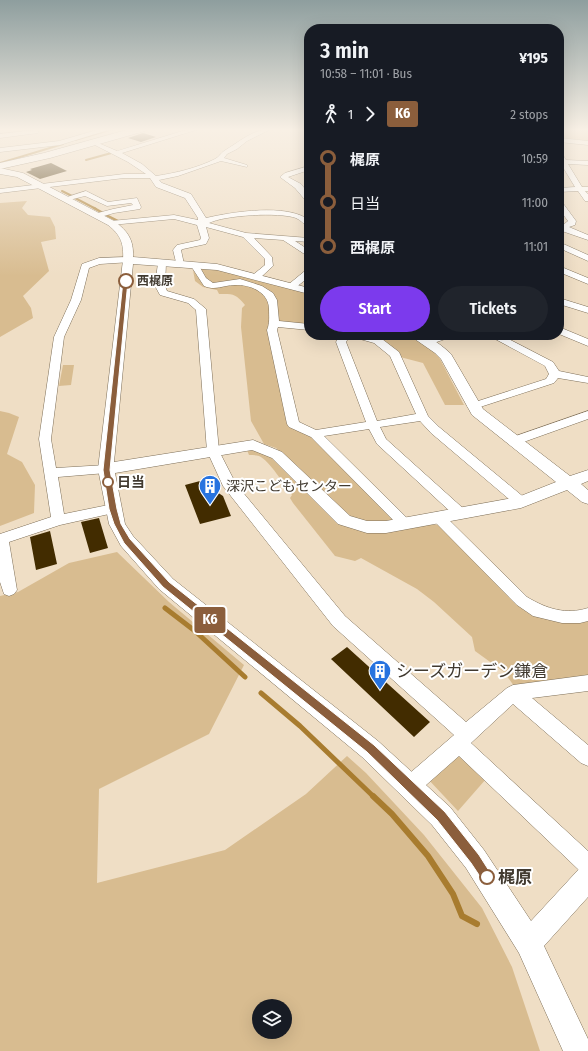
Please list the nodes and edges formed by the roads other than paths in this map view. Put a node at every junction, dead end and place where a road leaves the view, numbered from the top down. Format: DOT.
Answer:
graph roads {
  1 [pos="29,178"];
  2 [pos="107,178"];
  3 [pos="156,178"];
  4 [pos="286,178"];
  5 [pos="572,178"];
  6 [pos="40,186"];
  7 [pos="579,189"];
  8 [pos="588,189"];
  9 [pos="564,190"];
  10 [pos="0,191"];
  11 [pos="304,193"];
  12 [pos="65,199"];
  13 [pos="588,199"];
  14 [pos="564,210"];
  15 [pos="104,220"];
  16 [pos="304,220"];
  17 [pos="201,222"];
  18 [pos="564,226"];
  19 [pos="564,229"];
  20 [pos="571,232"];
  21 [pos="246,235"];
  22 [pos="564,235"];
  23 [pos="588,238"];
  24 [pos="286,239"];
  25 [pos="304,240"];
  26 [pos="564,247"];
  27 [pos="304,251"];
  28 [pos="588,258"];
  29 [pos="128,260"];
  30 [pos="162,262"];
  31 [pos="180,264"];
  32 [pos="195,266"];
  33 [pos="564,271"];
  34 [pos="256,276"];
  35 [pos="304,276"];
  36 [pos="588,282"];
  37 [pos="292,286"];
  38 [pos="304,290"];
  39 [pos="564,303"];
  40 [pos="588,310"];
  41 [pos="275,324"];
  42 [pos="304,327"];
  43 [pos="564,332"];
  44 [pos="342,340"];
  45 [pos="374,340"];
  46 [pos="424,340"];
  47 [pos="433,340"];
  48 [pos="503,340"];
  49 [pos="428,342"];
  50 [pos="588,343"];
  51 [pos="555,374"];
  52 [pos="588,380"];
  53 [pos="472,406"];
  54 [pos="588,415"];
  55 [pos="423,417"];
  56 [pos="373,425"];
  57 [pos="315,434"];
  58 [pos="514,441"];
  59 [pos="213,451"];
  60 [pos="106,470"];
  61 [pos="50,473"];
  62 [pos="588,475"];
  63 [pos="569,483"];
  64 [pos="588,498"];
  65 [pos="521,502"];
  66 [pos="113,509"];
  67 [pos="460,513"];
  68 [pos="438,517"];
  69 [pos="58,520"];
  70 [pos="405,523"];
  71 [pos="1,539"];
  72 [pos="9,590"];
  73 [pos="588,614"];
  74 [pos="588,683"];
  75 [pos="513,693"];
  76 [pos="462,739"];
  77 [pos="588,757"];
  78 [pos="410,786"];
  79 [pos="588,865"];
  80 [pos="588,878"];
  81 [pos="529,943"];
  82 [pos="578,1051"];
  1 -- 6 [label="street"];
  2 -- 6 [label="street"];
  3 -- 17 [label="street"];
  4 -- 11 [label="street"];
  5 -- 7 [label="street"];
  6 -- 10 [label="street"];
  6 -- 12 [label="street"];
  7 -- 8 [label="street"];
  7 -- 9 [label="street"];
  7 -- 13 [label="street"];
  12 -- 15 [label="street"];
  12 -- 15 [label="street"];
  14 -- 18 [label="street"];
  15 -- 17 [label="street"];
  15 -- 29 [label="street"];
  16 -- 17 [label="street"];
  17 -- 21 [label="street"];
  17 -- 31 [label="street"];
  19 -- 20 [label="street"];
  20 -- 22 [label="street"];
  20 -- 23 [label="street"];
  21 -- 24 [label="street"];
  21 -- 34 [label="street"];
  24 -- 25 [label="street"];
  24 -- 27 [label="street"];
  26 -- 28 [label="street"];
  29 -- 30 [label="street"];
  29 -- 60 [label="street"];
  29 -- 61 [label="street"];
  30 -- 31 [label="street"];
  30 -- 59 [label="street"];
  31 -- 32 [label="street"];
  32 -- 34 [label="street"];
  32 -- 41 [label="street"];
  33 -- 36 [label="street"];
  34 -- 37 [label="street"];
  35 -- 37 [label="street"];
  37 -- 38 [label="street"];
  39 -- 40 [label="street"];
  41 -- 42 [label="street"];
  41 -- 57 [label="street"];
  43 -- 50 [label="street"];
  44 -- 56 [label="street"];
  45 -- 55 [label="street"];
  46 -- 49 [label="street"];
  47 -- 49 [label="street"];
  48 -- 51 [label="street"];
  49 -- 53 [label="street"];
  51 -- 52 [label="street"];
  51 -- 53 [label="street"];
  53 -- 58 [label="street"];
  54 -- 58 [label="street"];
  55 -- 56 [label="street"];
  55 -- 65 [label="street"];
  56 -- 57 [label="street"];
  56 -- 67 [label="street"];
  57 -- 70 [label="street"];
  58 -- 63 [label="street"];
  59 -- 60 [label="street"];
  59 -- 70 [label="street"];
  59 -- 76 [label="street"];
  60 -- 61 [label="street"];
  60 -- 66 [label="street"];
  61 -- 69 [label="street"];
  62 -- 63 [label="street"];
  63 -- 64 [label="street"];
  63 -- 65 [label="street"];
  65 -- 67 [label="street"];
  66 -- 69 [label="street"];
  66 -- 78 [label="street"];
  67 -- 68 [label="street"];
  68 -- 70 [label="street"];
  68 -- 73 [label="street"];
  69 -- 71 [label="street"];
  71 -- 72 [label="street"];
  74 -- 75 [label="street"];
  75 -- 76 [label="street"];
  75 -- 77 [label="street"];
  76 -- 78 [label="street"];
  76 -- 79 [label="street"];
  78 -- 81 [label="street"];
  80 -- 81 [label="street"];
  81 -- 82 [label="street"];
}
